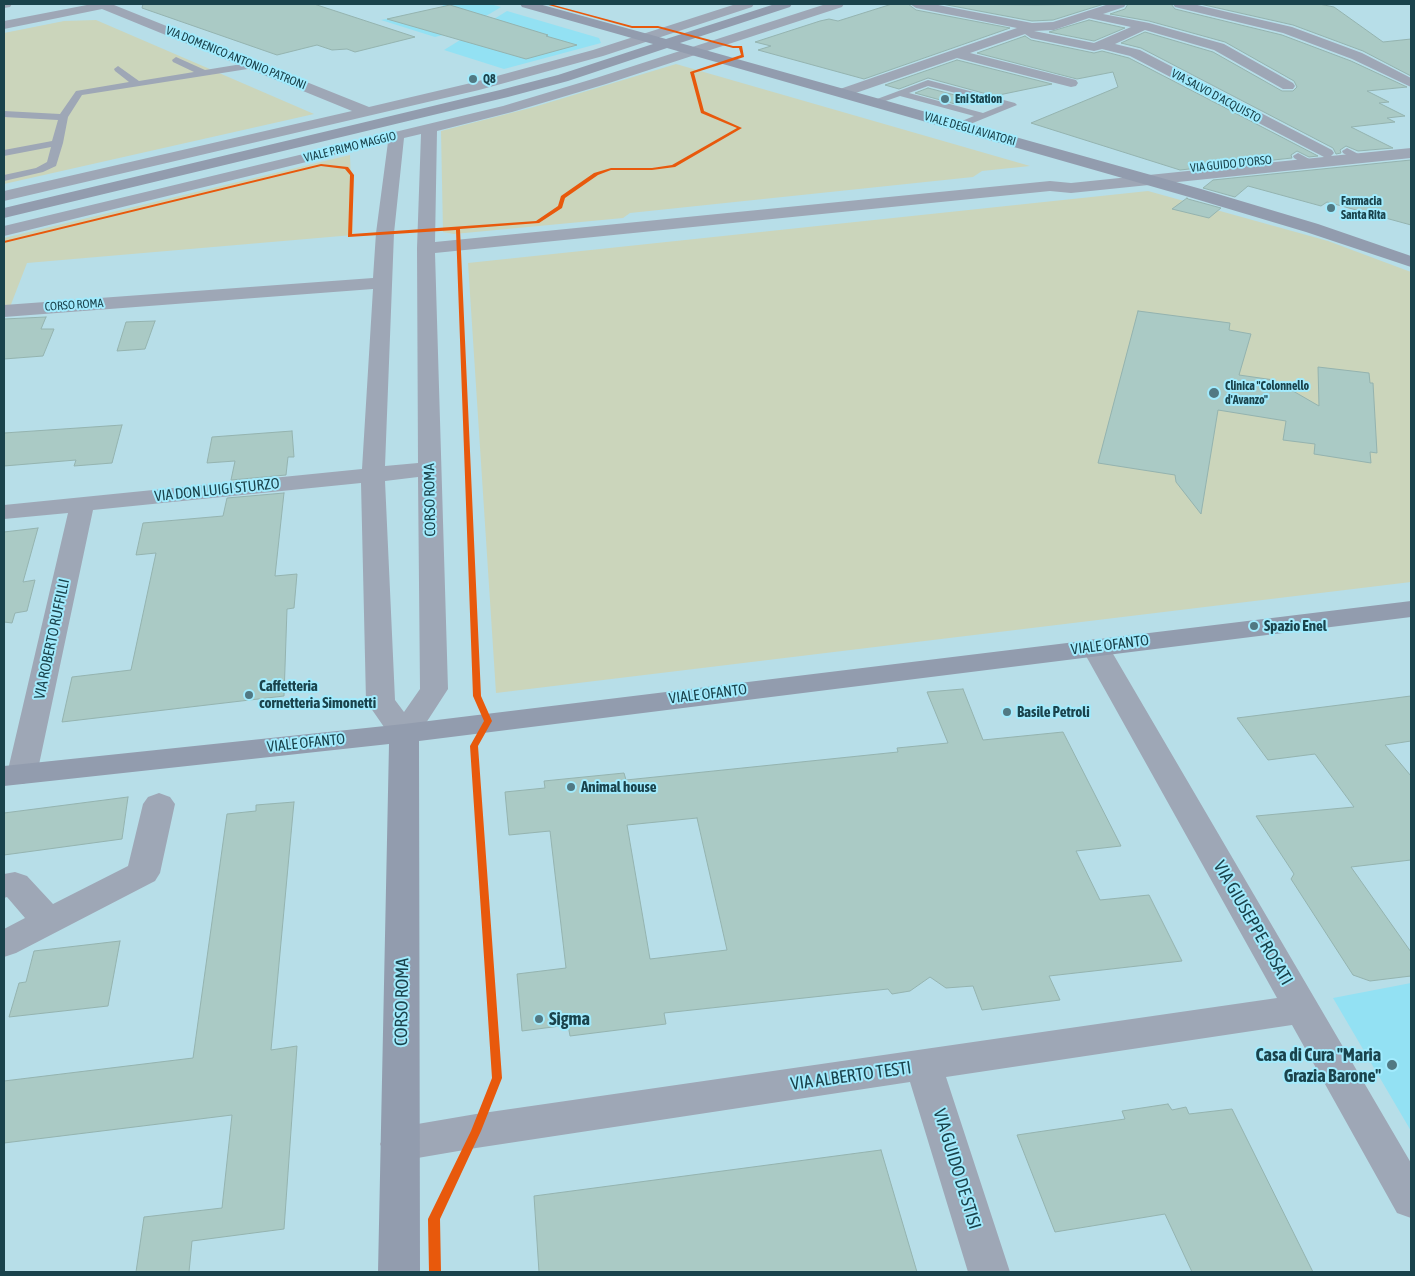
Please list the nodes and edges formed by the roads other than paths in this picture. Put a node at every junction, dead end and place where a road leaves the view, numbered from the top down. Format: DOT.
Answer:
graph roads {
  1 [pos="106,4"];
  2 [pos="526,4"];
  3 [pos="748,4"];
  4 [pos="786,4"];
  5 [pos="838,4"];
  6 [pos="916,4"];
  7 [pos="1120,4"];
  8 [pos="1179,4"];
  9 [pos="56,14"];
  10 [pos="1090,15"];
  11 [pos="4,16"];
  12 [pos="4,25"];
  13 [pos="1144,26"];
  14 [pos="1026,30"];
  15 [pos="644,37"];
  16 [pos="666,43"];
  17 [pos="1102,45"];
  18 [pos="693,51"];
  19 [pos="954,53"];
  20 [pos="176,60"];
  21 [pos="254,65"];
  22 [pos="118,69"];
  23 [pos="204,73"];
  24 [pos="1071,82"];
  25 [pos="1411,83"];
  26 [pos="137,84"];
  27 [pos="1288,86"];
  28 [pos="915,88"];
  29 [pos="842,93"];
  30 [pos="900,93"];
  31 [pos="874,102"];
  32 [pos="999,110"];
  33 [pos="368,112"];
  34 [pos="4,114"];
  35 [pos="984,116"];
  36 [pos="63,117"];
  37 [pos="958,126"];
  38 [pos="429,128"];
  39 [pos="396,136"];
  40 [pos="58,143"];
  41 [pos="1411,144"];
  42 [pos="4,153"];
  43 [pos="1411,153"];
  44 [pos="1326,154"];
  45 [pos="1353,155"];
  46 [pos="1305,160"];
  47 [pos="1130,174"];
  48 [pos="4,178"];
  49 [pos="1150,180"];
  50 [pos="1050,186"];
  51 [pos="4,196"];
  52 [pos="4,213"];
  53 [pos="4,231"];
  54 [pos="405,257"];
  55 [pos="1411,262"];
  56 [pos="4,311"];
  57 [pos="430,469"];
  58 [pos="373,474"];
  59 [pos="82,503"];
  60 [pos="4,512"];
  61 [pos="1411,609"];
  62 [pos="1095,647"];
  63 [pos="404,733"];
  64 [pos="13,775"];
  65 [pos="159,804"];
  66 [pos="4,886"];
  67 [pos="48,921"];
  68 [pos="4,944"];
  69 [pos="1302,1009"];
  70 [pos="924,1066"];
  71 [pos="400,1144"];
  72 [pos="1411,1200"];
  73 [pos="399,1272"];
  74 [pos="989,1272"];
  1 -- 9 [label="street"];
  1 -- 21 [label="street, VIA DOMENICO ANTONIO PATRONI"];
  2 -- 15 [label="main road, VIALE DEGLI AVIATORI"];
  3 -- 15 [label="street, VIALE PRIMO MAGGIO"];
  4 -- 16 [label="main road, VIALE PRIMO MAGGIO"];
  5 -- 18 [label="street, VIALE PRIMO MAGGIO"];
  6 -- 14 [label="street"];
  7 -- 10 [label="street"];
  8 -- 25 [label="street"];
  9 -- 11 [label="street"];
  9 -- 12 [label="street"];
  10 -- 13 [label="street"];
  10 -- 14 [label="street"];
  13 -- 17 [label="street"];
  13 -- 27 [label="street"];
  14 -- 17 [label="street"];
  14 -- 19 [label="street"];
  15 -- 16 [label="main road, VIALE DEGLI AVIATORI"];
  15 -- 33 [label="street, VIALE PRIMO MAGGIO"];
  16 -- 18 [label="main road, VIALE DEGLI AVIATORI"];
  16 -- 52 [label="main road, VIALE PRIMO MAGGIO"];
  17 -- 44 [label="street, VIA SALVO D'ACQUISTO"];
  18 -- 29 [label="main road, VIALE DEGLI AVIATORI"];
  18 -- 38 [label="street, VIALE PRIMO MAGGIO"];
  19 -- 24 [label="street"];
  19 -- 29 [label="street"];
  20 -- 23 [label="lane"];
  21 -- 23 [label="lane"];
  21 -- 33 [label="street, VIA DOMENICO ANTONIO PATRONI"];
  22 -- 26 [label="lane"];
  23 -- 26 [label="lane"];
  26 -- 36 [label="lane"];
  28 -- 30 [label="lane"];
  28 -- 32 [label="lane"];
  28 -- 32 [label="lane"];
  29 -- 31 [label="main road, VIALE DEGLI AVIATORI"];
  30 -- 31 [label="lane"];
  30 -- 35 [label="lane"];
  31 -- 37 [label="main road, VIALE DEGLI AVIATORI"];
  32 -- 35 [label="lane"];
  33 -- 51 [label="street, VIALE PRIMO MAGGIO"];
  34 -- 36 [label="lane"];
  35 -- 37 [label="lane"];
  36 -- 40 [label="lane"];
  37 -- 47 [label="main road, VIALE DEGLI AVIATORI"];
  38 -- 39 [label="street, VIALE PRIMO MAGGIO"];
  38 -- 54 [label="street, CORSO ROMA"];
  39 -- 53 [label="street, VIALE PRIMO MAGGIO"];
  39 -- 54 [label="street, CORSO ROMA"];
  40 -- 42 [label="lane"];
  40 -- 48 [label="lane"];
  41 -- 45 [label="street, VIA GUIDO D'ORSO"];
  43 -- 45 [label="street, VIA GUIDO D'ORSO"];
  44 -- 45 [label="street, VIA GUIDO D'ORSO"];
  44 -- 46 [label="street, VIA GUIDO D'ORSO"];
  45 -- 46 [label="street, VIA GUIDO D'ORSO"];
  46 -- 47 [label="street, VIA GUIDO D'ORSO"];
  46 -- 49 [label="street, VIA GUIDO D'ORSO"];
  47 -- 49 [label="main road, VIALE DEGLI AVIATORI"];
  47 -- 50 [label="street, VIA GUIDO D'ORSO"];
  49 -- 50 [label="street, VIA GUIDO D'ORSO"];
  49 -- 55 [label="main road, VIALE DEGLI AVIATORI"];
  50 -- 54 [label="street"];
  54 -- 56 [label="street, CORSO ROMA"];
  54 -- 57 [label="street, CORSO ROMA"];
  54 -- 58 [label="street, CORSO ROMA"];
  57 -- 58 [label="street, VIA DON LUIGI STURZO"];
  57 -- 63 [label="street, CORSO ROMA"];
  58 -- 59 [label="street, VIA DON LUIGI STURZO"];
  58 -- 63 [label="street, CORSO ROMA"];
  59 -- 60 [label="street, VIA DON LUIGI STURZO"];
  59 -- 64 [label="street, VIA ROBERTO RUFFILLI"];
  61 -- 62 [label="main road, VIALE OFANTO"];
  62 -- 63 [label="main road, VIALE OFANTO"];
  62 -- 69 [label="street, VIA GIUSEPPE ROSATI"];
  63 -- 64 [label="main road, VIALE OFANTO"];
  63 -- 71 [label="main road, CORSO ROMA"];
  65 -- 67 [label="street"];
  66 -- 67 [label="street"];
  67 -- 68 [label="street"];
  69 -- 70 [label="street, VIA ALBERTO TESTI"];
  69 -- 72 [label="street, VIA GIUSEPPE ROSATI"];
  70 -- 71 [label="street, VIA ALBERTO TESTI"];
  70 -- 74 [label="street, VIA GUIDO DE STISI"];
  71 -- 73 [label="main road, CORSO ROMA"];
}
